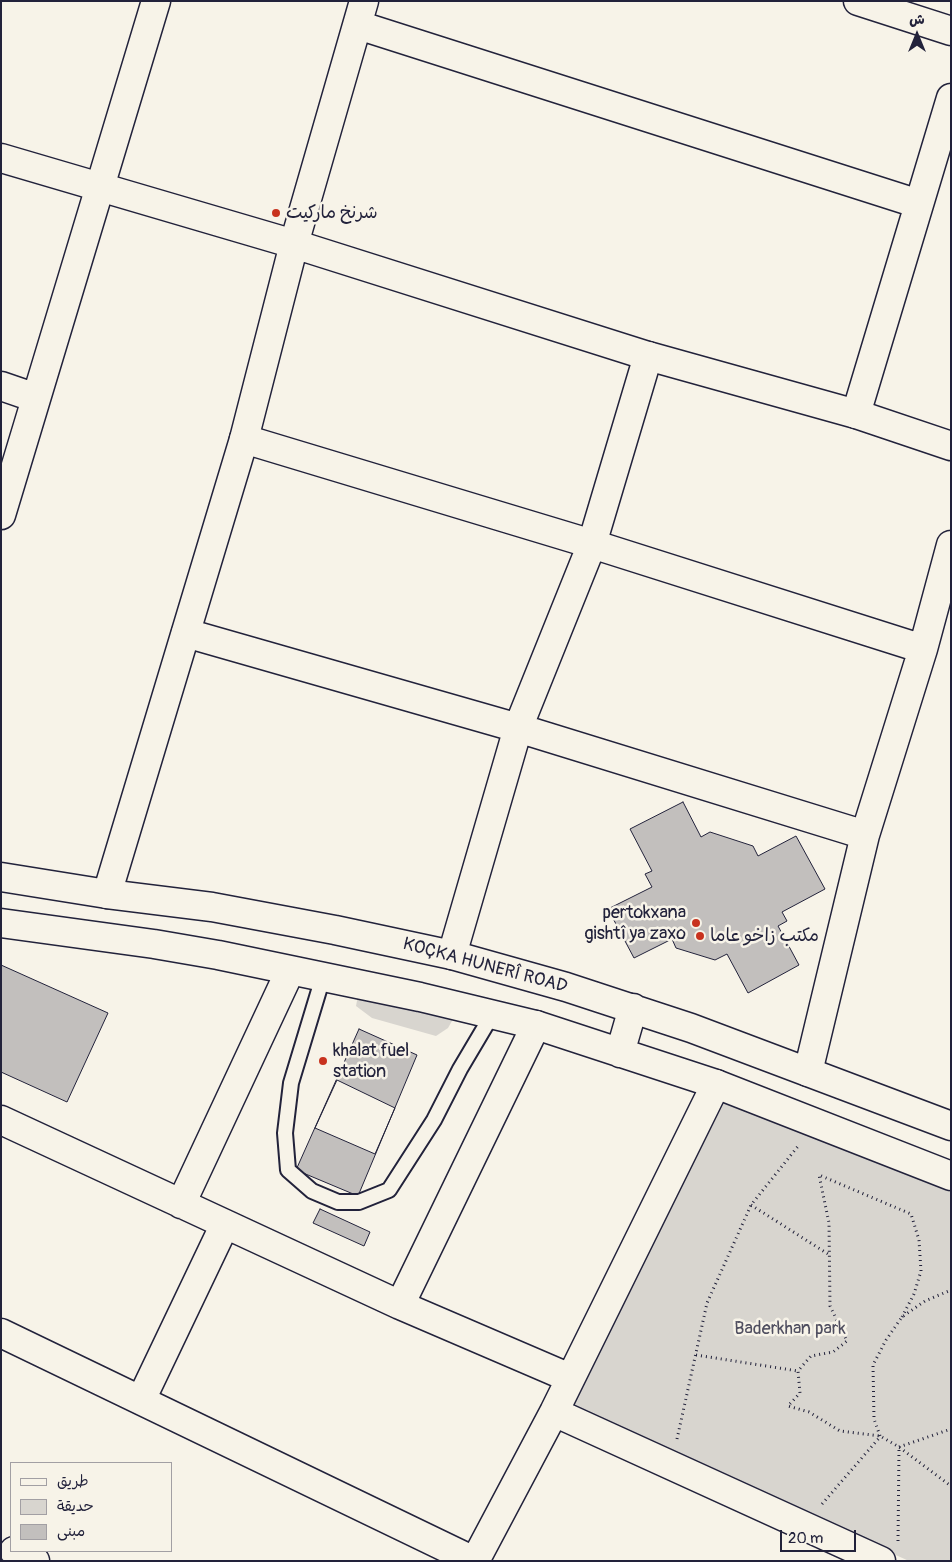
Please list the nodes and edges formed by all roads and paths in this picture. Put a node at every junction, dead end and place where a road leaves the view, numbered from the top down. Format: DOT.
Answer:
graph roads {
  1 [pos="156,1"];
  2 [pos="858,1"];
  3 [pos="361,13"];
  4 [pos="951,31"];
  5 [pos="951,98"];
  6 [pos="1,158"];
  7 [pos="100,188"];
  8 [pos="919,204"];
  9 [pos="294,244"];
  10 [pos="648,356"];
  11 [pos="1,386"];
  12 [pos="36,398"];
  13 [pos="856,414"];
  14 [pos="244,439"];
  15 [pos="951,446"];
  16 [pos="1,515"];
  17 [pos="592,544"];
  18 [pos="951,545"];
  19 [pos="186,633"];
  20 [pos="923,649"];
  21 [pos="518,728"];
  22 [pos="866,835"];
  23 [pos="1,877"];
  24 [pos="108,894"];
  25 [pos="1,923"];
  26 [pos="452,955"];
  27 [pos="290,971"];
  28 [pos="323,977"];
  29 [pos="633,1008"];
  30 [pos="492,1014"];
  31 [pos="536,1026"];
  32 [pos="620,1052"];
  33 [pos="808,1072"];
  34 [pos="716,1084"];
  35 [pos="1,1120"];
  36 [pos="951,1126"];
  37 [pos="800,1143"];
  38 [pos="951,1176"];
  39 [pos="181,1204"];
  40 [pos="751,1205"];
  41 [pos="225,1224"];
  42 [pos="829,1255"];
  43 [pos="951,1290"];
  44 [pos="400,1305"];
  45 [pos="902,1317"];
  46 [pos="1,1333"];
  47 [pos="696,1355"];
  48 [pos="798,1371"];
  49 [pos="570,1378"];
  50 [pos="141,1400"];
  51 [pos="554,1412"];
  52 [pos="951,1429"];
  53 [pos="880,1436"];
  54 [pos="676,1446"];
  55 [pos="899,1447"];
  56 [pos="951,1486"];
  57 [pos="817,1509"];
  58 [pos="834,1551"];
  59 [pos="17,1552"];
  60 [pos="889,1553"];
  61 [pos="35,1561"];
  62 [pos="475,1561"];
  1 -- 7 [label="street"];
  2 -- 4 [label="street"];
  3 -- 8 [label="street"];
  3 -- 9 [label="street"];
  5 -- 8 [label="street"];
  6 -- 7 [label="street"];
  7 -- 9 [label="street"];
  7 -- 12 [label="street"];
  8 -- 13 [label="street"];
  9 -- 10 [label="street"];
  9 -- 14 [label="street"];
  10 -- 13 [label="street"];
  10 -- 17 [label="street"];
  11 -- 12 [label="street"];
  12 -- 16 [label="street"];
  13 -- 15 [label="street"];
  14 -- 17 [label="street"];
  14 -- 19 [label="street"];
  17 -- 20 [label="street"];
  17 -- 21 [label="street"];
  18 -- 20 [label="street"];
  19 -- 21 [label="street"];
  19 -- 24 [label="street"];
  20 -- 22 [label="street"];
  21 -- 22 [label="street"];
  21 -- 26 [label="street"];
  22 -- 33 [label="street"];
  23 -- 24 [label="street, KOÇKA HUNERÎ ROAD"];
  24 -- 26 [label="street, KOÇKA HUNERÎ ROAD"];
  25 -- 27 [label="street"];
  26 -- 29 [label="street, KOÇKA HUNERÎ ROAD"];
  27 -- 28 [label="street"];
  27 -- 39 [label="street"];
  28 -- 30 [label="street"];
  28 -- 30 [label="lane"];
  29 -- 32 [label="street"];
  29 -- 33 [label="street, KOÇKA HUNERÎ ROAD"];
  30 -- 31 [label="street"];
  31 -- 32 [label="street"];
  31 -- 44 [label="street"];
  32 -- 34 [label="street"];
  33 -- 36 [label="street, KOÇKA HUNERÎ ROAD"];
  34 -- 38 [label="street"];
  34 -- 49 [label="street"];
  35 -- 39 [label="street"];
  37 -- 40 [label="path"];
  39 -- 41 [label="street"];
  40 -- 42 [label="path"];
  40 -- 47 [label="path"];
  41 -- 44 [label="street"];
  41 -- 50 [label="street"];
  42 -- 45 [label="path"];
  42 -- 48 [label="path"];
  43 -- 45 [label="path"];
  44 -- 49 [label="street"];
  45 -- 53 [label="path"];
  46 -- 50 [label="street"];
  47 -- 48 [label="path"];
  47 -- 54 [label="path"];
  48 -- 53 [label="path"];
  49 -- 51 [label="street"];
  50 -- 62 [label="street"];
  51 -- 58 [label="street"];
  51 -- 62 [label="street"];
  52 -- 55 [label="path"];
  53 -- 55 [label="path"];
  53 -- 57 [label="path"];
  55 -- 56 [label="path"];
  55 -- 60 [label="path"];
  58 -- 60 [label="street"];
  59 -- 61 [label="street"];
}
